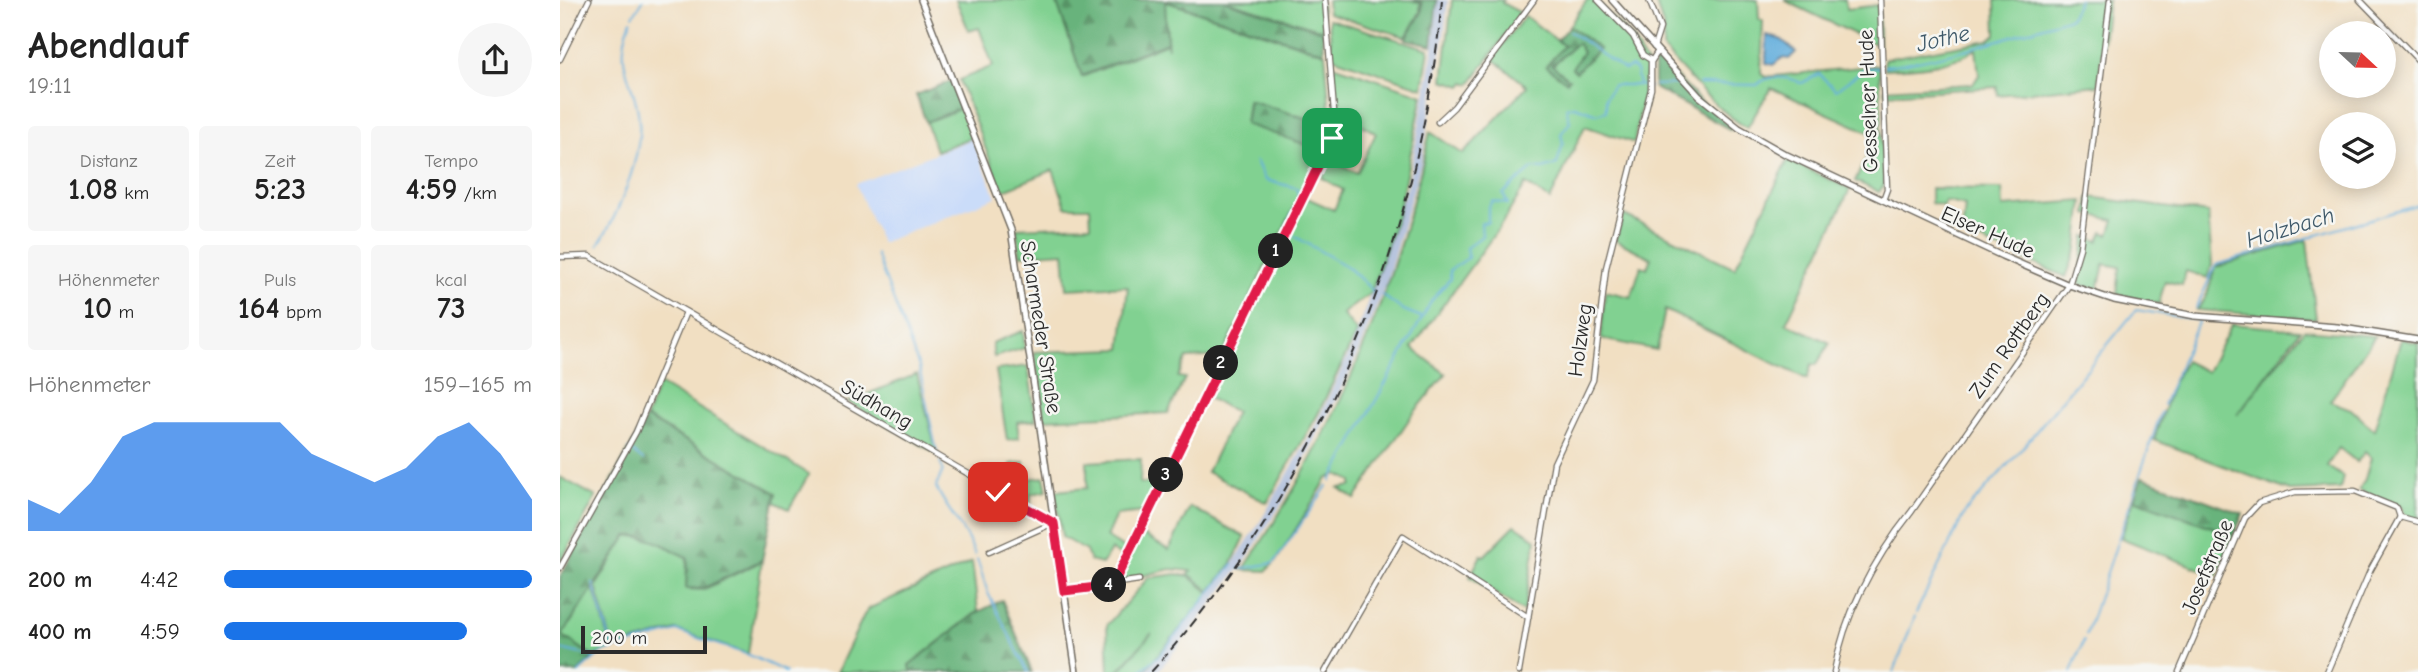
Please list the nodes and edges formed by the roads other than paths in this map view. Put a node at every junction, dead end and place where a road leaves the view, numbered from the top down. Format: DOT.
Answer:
graph roads {
  1 [pos="589,0"];
  2 [pos="921,0"];
  3 [pos="1325,0"];
  4 [pos="1534,0"];
  5 [pos="1598,0"];
  6 [pos="1612,0"];
  7 [pos="1649,0"];
  8 [pos="1880,0"];
  9 [pos="2110,0"];
  10 [pos="2360,0"];
  11 [pos="1656,49"];
  12 [pos="560,59"];
  13 [pos="1651,60"];
  14 [pos="2418,60"];
  15 [pos="1438,122"];
  16 [pos="1883,200"];
  17 [pos="560,257"];
  18 [pos="2069,285"];
  19 [pos="686,312"];
  20 [pos="2418,340"];
  21 [pos="2400,517"];
  22 [pos="1054,523"];
  23 [pos="2418,523"];
  24 [pos="989,552"];
  25 [pos="560,568"];
  26 [pos="1139,580"];
  27 [pos="1113,585"];
  28 [pos="1064,591"];
  29 [pos="1528,617"];
  30 [pos="1076,672"];
  31 [pos="1325,672"];
  32 [pos="1519,672"];
  33 [pos="1834,672"];
  34 [pos="2179,672"];
  35 [pos="2327,672"];
  1 -- 12 [label="street"];
  2 -- 22 [label="street, Scharmeder Straße"];
  3 -- 27 [label="street"];
  4 -- 15 [label="street"];
  5 -- 13 [label="street"];
  6 -- 11 [label="street, Elser Hude"];
  7 -- 11 [label="street"];
  8 -- 16 [label="street, Gesselner Hude"];
  9 -- 18 [label="street, Zum Rottberg"];
  10 -- 14 [label="street"];
  11 -- 13 [label="street"];
  11 -- 16 [label="street, Elser Hude"];
  13 -- 29 [label="street, Holzweg"];
  16 -- 18 [label="street, Elser Hude"];
  17 -- 19 [label="street, Südhang"];
  18 -- 20 [label="street, Elser Hude"];
  18 -- 33 [label="street, Zum Rottberg"];
  19 -- 22 [label="street, Südhang"];
  19 -- 25 [label="street"];
  21 -- 23 [label="street"];
  21 -- 34 [label="street, Josefstraße"];
  21 -- 35 [label="street"];
  22 -- 24 [label="street"];
  22 -- 28 [label="street, Scharmeder Straße"];
  26 -- 27 [label="street"];
  27 -- 28 [label="street"];
  28 -- 30 [label="street, Scharmeder Straße"];
  29 -- 31 [label="street"];
  29 -- 32 [label="street, Holzweg"];
}
